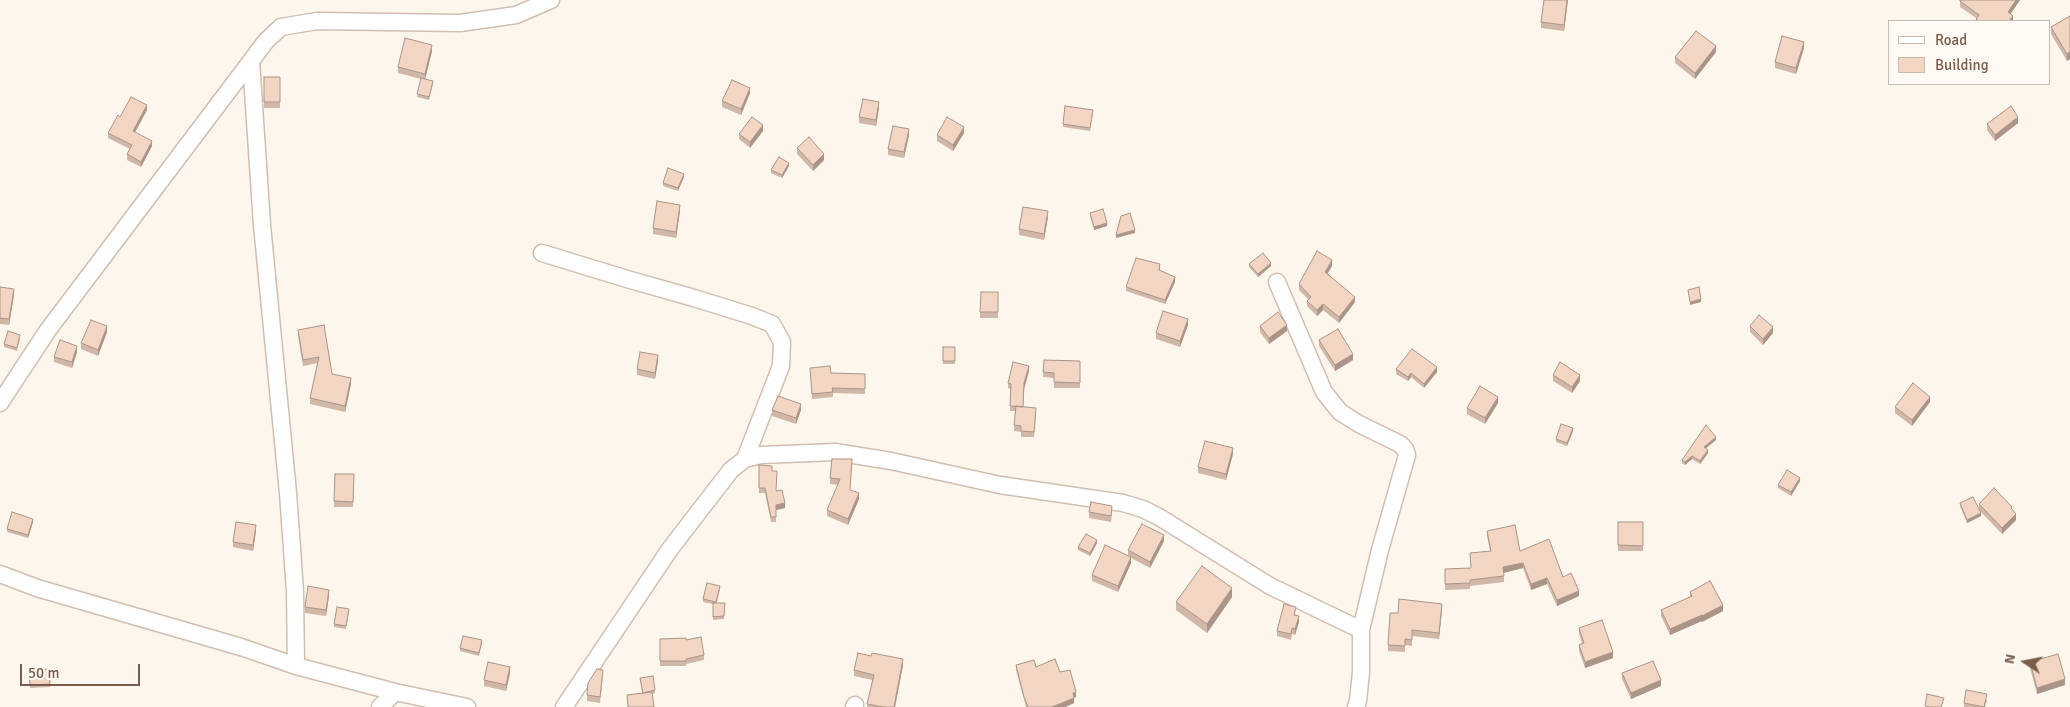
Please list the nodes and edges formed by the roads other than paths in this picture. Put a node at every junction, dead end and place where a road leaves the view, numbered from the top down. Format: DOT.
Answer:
graph roads {
  1 [pos="551,0"];
  2 [pos="251,61"];
  3 [pos="542,253"];
  4 [pos="1276,282"];
  5 [pos="0,403"];
  6 [pos="745,459"];
  7 [pos="0,574"];
  8 [pos="1361,630"];
  9 [pos="296,666"];
  10 [pos="395,692"];
  11 [pos="380,707"];
  12 [pos="467,707"];
  13 [pos="564,707"];
  14 [pos="1356,707"];
  1 -- 2 [label="street"];
  2 -- 5 [label="street"];
  2 -- 9 [label="street"];
  3 -- 6 [label="street"];
  4 -- 8 [label="street"];
  6 -- 8 [label="street"];
  6 -- 13 [label="street"];
  7 -- 9 [label="street"];
  8 -- 14 [label="street"];
  9 -- 10 [label="street"];
  10 -- 11 [label="street"];
  10 -- 12 [label="street"];
}
